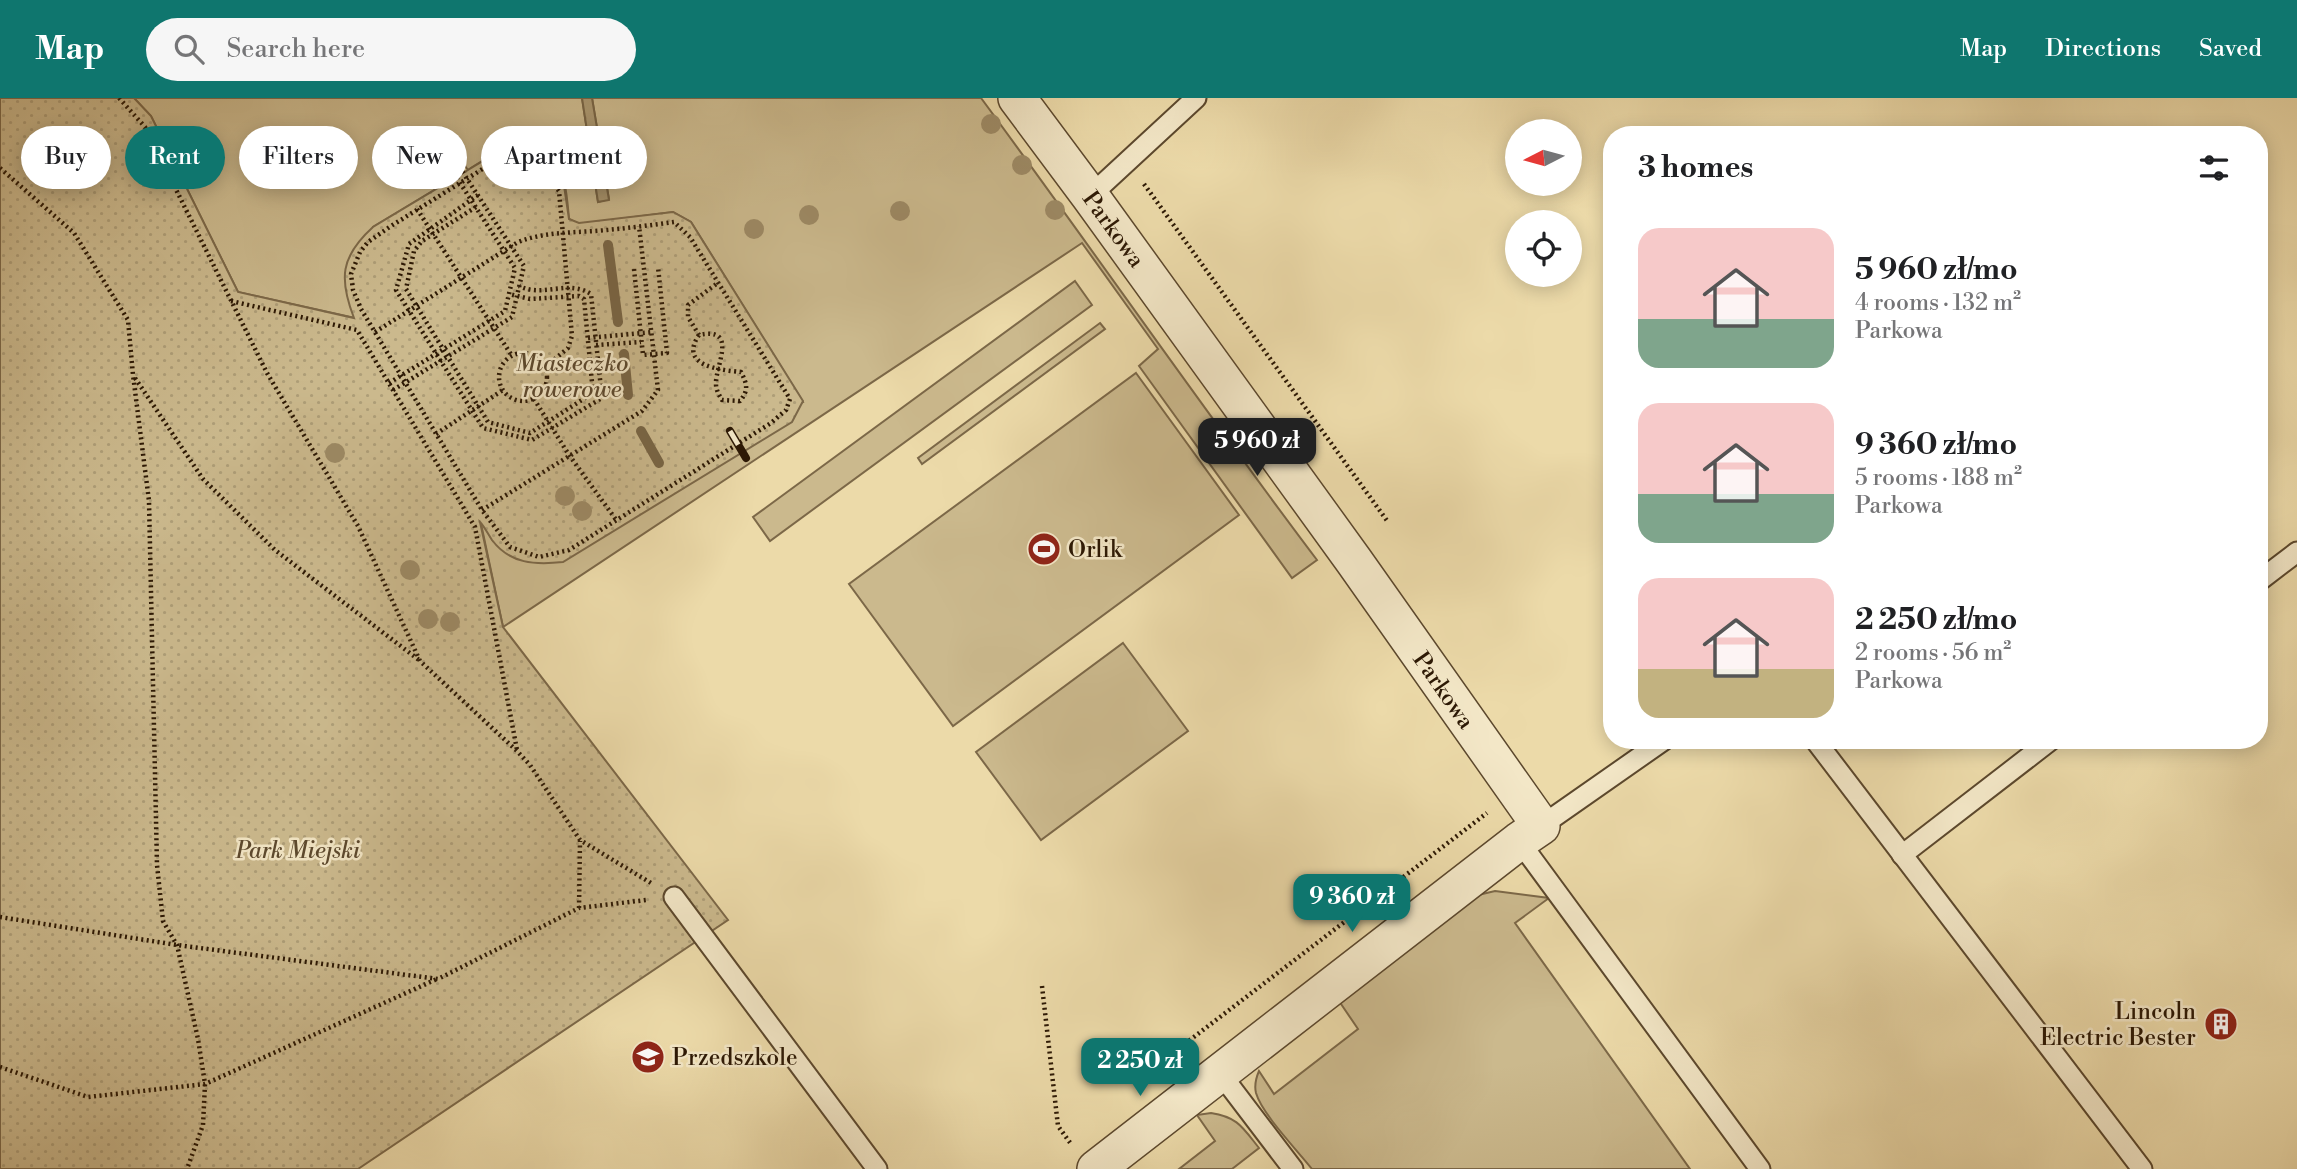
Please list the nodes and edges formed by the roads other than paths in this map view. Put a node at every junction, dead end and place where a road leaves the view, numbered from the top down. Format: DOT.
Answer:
graph roads {
  1 [pos="1017,98"];
  2 [pos="1196,98"];
  3 [pos="1090,196"];
  4 [pos="2297,552"];
  5 [pos="2268,574"];
  6 [pos="1651,749"];
  7 [pos="1822,749"];
  8 [pos="2039,749"];
  9 [pos="1530,834"];
  10 [pos="1902,855"];
  11 [pos="674,897"];
  12 [pos="1220,1073"];
  13 [pos="1086,1161"];
  14 [pos="877,1169"];
  15 [pos="1293,1169"];
  16 [pos="1760,1169"];
  17 [pos="2142,1169"];
  1 -- 3 [label="street, Parkowa"];
  2 -- 3 [label="lane"];
  3 -- 9 [label="street, Parkowa"];
  4 -- 5 [label="lane"];
  6 -- 9 [label="lane"];
  7 -- 10 [label="lane"];
  8 -- 10 [label="lane"];
  9 -- 12 [label="street"];
  9 -- 16 [label="lane"];
  10 -- 17 [label="lane"];
  11 -- 14 [label="lane"];
  12 -- 13 [label="street"];
  12 -- 15 [label="lane"];
}
